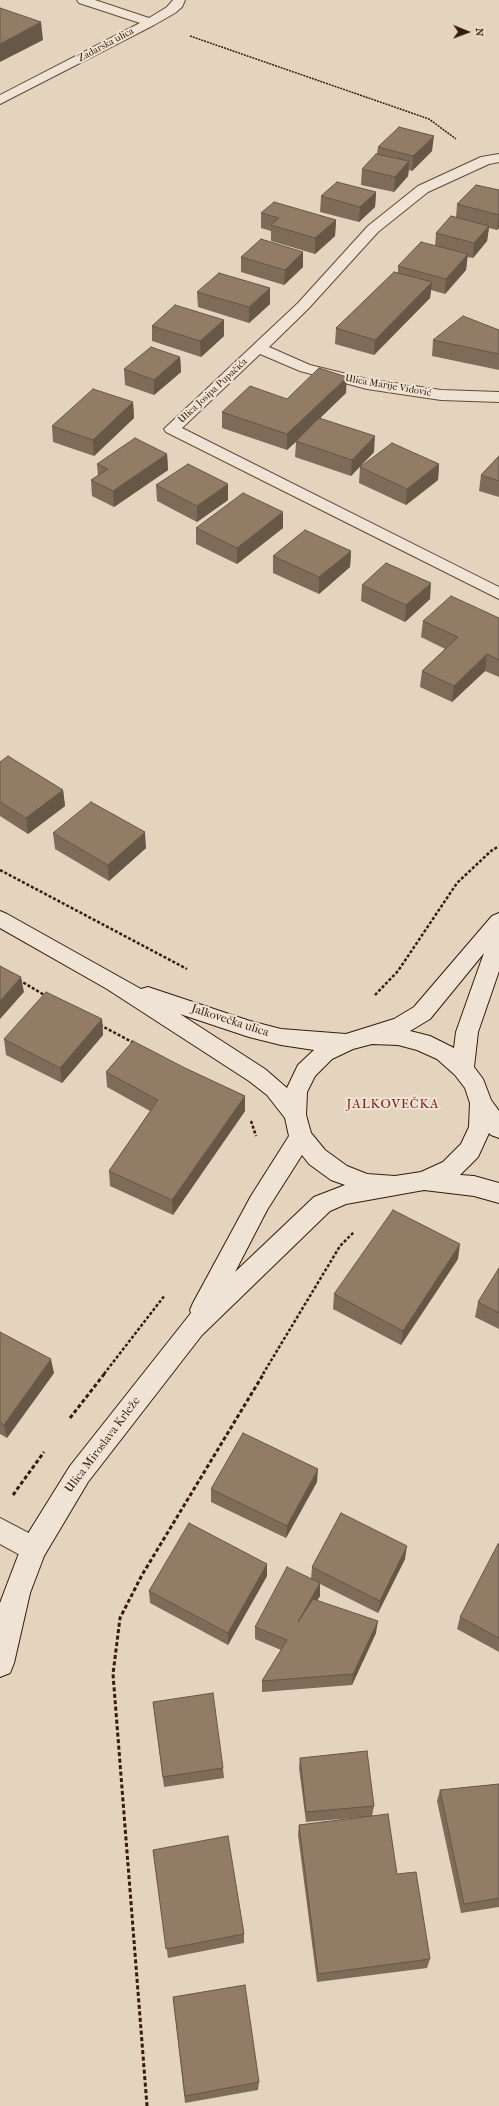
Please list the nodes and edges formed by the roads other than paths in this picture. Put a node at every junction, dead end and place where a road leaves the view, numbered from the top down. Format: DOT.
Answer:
graph roads {
  1 [pos="83,0"];
  2 [pos="179,0"];
  3 [pos="150,22"];
  4 [pos="0,100"];
  5 [pos="493,159"];
  6 [pos="259,348"];
  7 [pos="499,396"];
  8 [pos="499,594"];
  9 [pos="0,919"];
  10 [pos="499,921"];
  11 [pos="499,941"];
  12 [pos="115,983"];
  13 [pos="372,1036"];
  14 [pos="348,1042"];
  15 [pos="463,1069"];
  16 [pos="481,1103"];
  17 [pos="295,1115"];
  18 [pos="499,1129"];
  19 [pos="301,1138"];
  20 [pos="424,1181"];
  21 [pos="395,1186"];
  22 [pos="499,1193"];
  23 [pos="193,1327"];
  24 [pos="0,1530"];
  25 [pos="33,1549"];
  26 [pos="0,1663"];
  1 -- 3 [label="street, Zadarska ulica"];
  2 -- 3 [label="street"];
  3 -- 4 [label="street, Zadarska ulica"];
  5 -- 6 [label="street, Ulica Josipa Pupačića"];
  6 -- 7 [label="street, Ulica Marije Vidović"];
  6 -- 8 [label="street, Ulica Josipa Pupačića"];
  9 -- 12 [label="street, Jalkovečka ulica"];
  10 -- 13 [label="street"];
  11 -- 15 [label="street"];
  12 -- 14 [label="street, Jalkovečka ulica"];
  12 -- 17 [label="street, Jalkovečka ulica"];
  13 -- 14 [label="street"];
  13 -- 15 [label="street"];
  14 -- 17 [label="street"];
  15 -- 16 [label="street"];
  16 -- 18 [label="street"];
  16 -- 20 [label="street"];
  17 -- 19 [label="street"];
  19 -- 21 [label="street"];
  19 -- 23 [label="street, Ulica Miroslava Krleže"];
  20 -- 21 [label="street"];
  20 -- 22 [label="street"];
  21 -- 23 [label="street, Ulica Miroslava Krleže"];
  23 -- 25 [label="street, Ulica Miroslava Krleže"];
  24 -- 25 [label="street"];
  25 -- 26 [label="street, Ulica Miroslava Krleže"];
}
